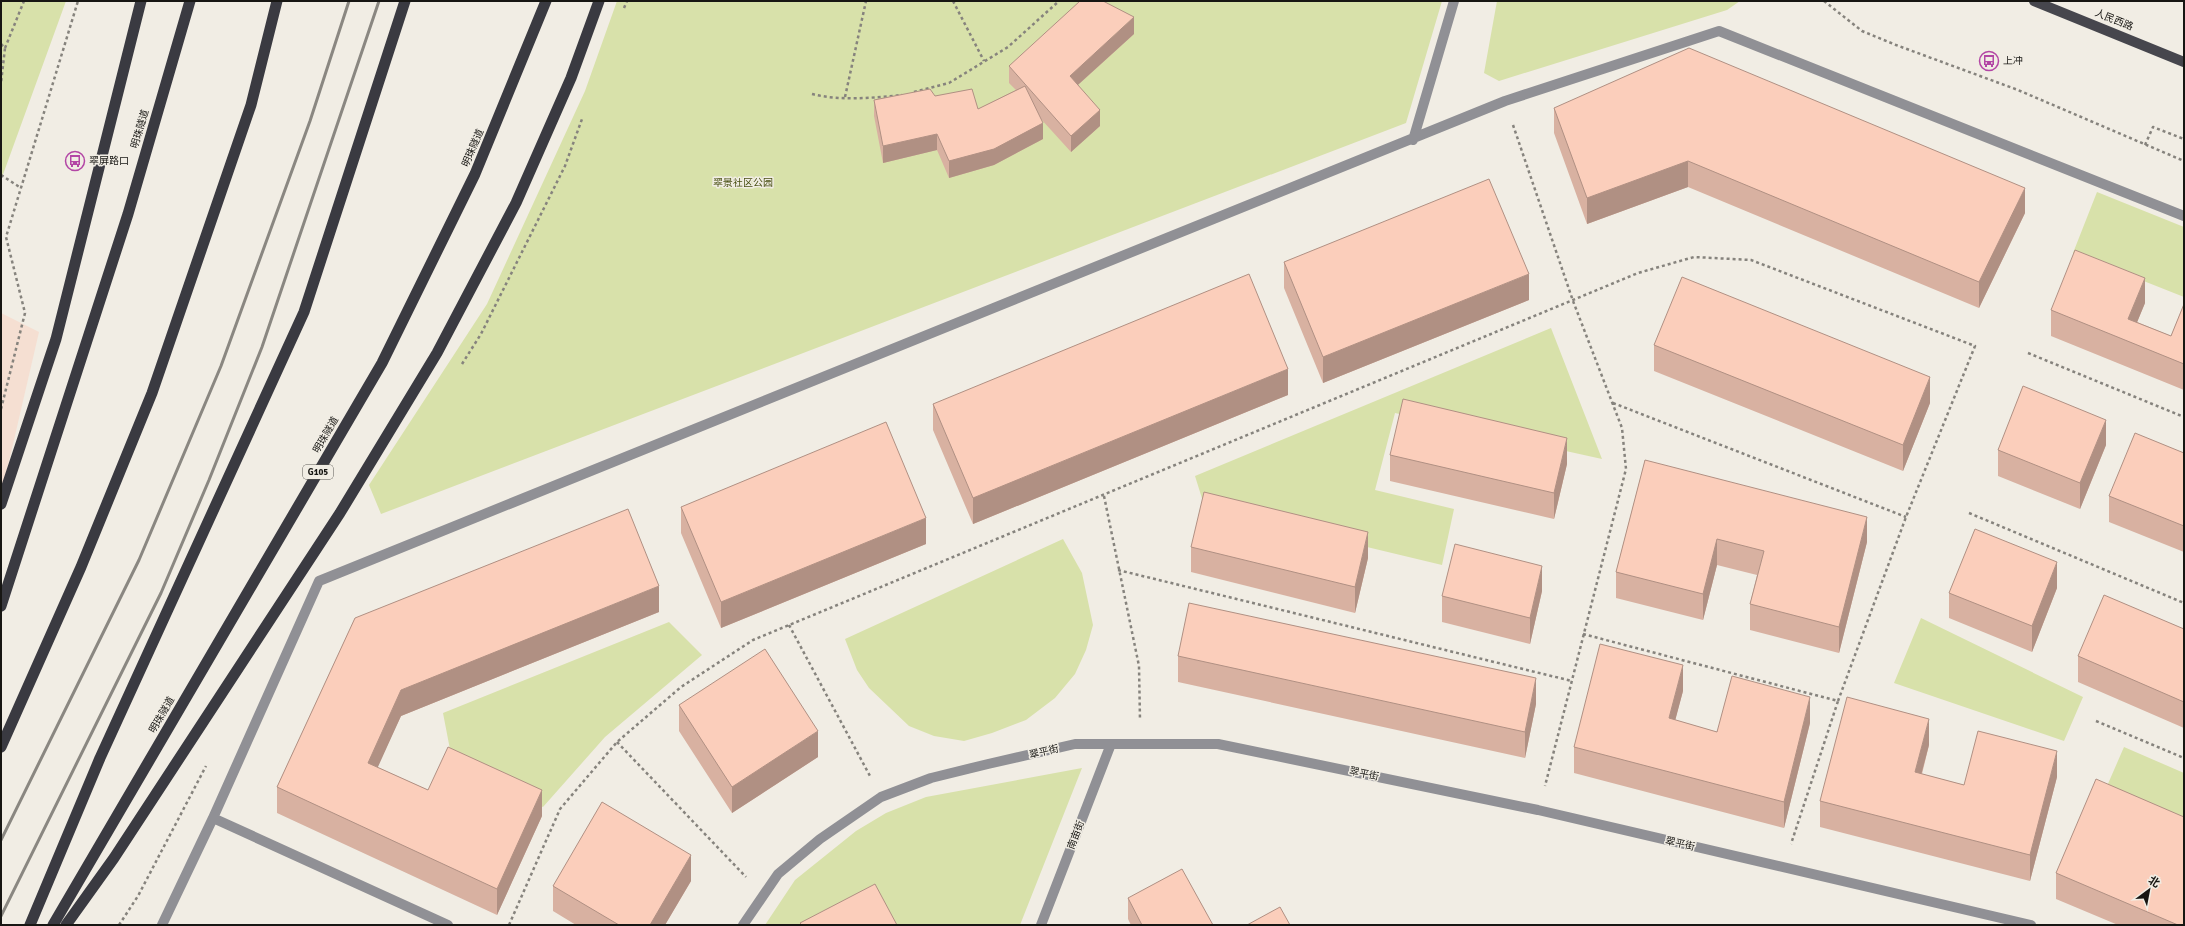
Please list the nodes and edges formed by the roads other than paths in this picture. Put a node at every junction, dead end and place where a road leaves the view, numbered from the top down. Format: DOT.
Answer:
graph roads {
  1 [pos="141,1"];
  2 [pos="190,1"];
  3 [pos="277,1"];
  4 [pos="405,1"];
  5 [pos="546,1"];
  6 [pos="599,1"];
  7 [pos="1454,1"];
  8 [pos="2034,1"];
  9 [pos="2184,62"];
  10 [pos="1413,140"];
  11 [pos="2184,216"];
  12 [pos="1,504"];
  13 [pos="1,606"];
  14 [pos="1112,744"];
  15 [pos="1,747"];
  16 [pos="213,818"];
  17 [pos="30,925"];
  18 [pos="53,925"];
  19 [pos="66,925"];
  20 [pos="162,925"];
  21 [pos="448,925"];
  22 [pos="743,925"];
  23 [pos="1041,925"];
  24 [pos="2031,925"];
  1 -- 12 [label="highway"];
  2 -- 13 [label="highway, 明珠隧道"];
  3 -- 15 [label="highway"];
  4 -- 17 [label="highway"];
  5 -- 18 [label="highway, 明珠隧道 / G105"];
  6 -- 19 [label="highway"];
  7 -- 10 [label="street"];
  8 -- 9 [label="main road, 人民西路"];
  10 -- 11 [label="street"];
  10 -- 16 [label="street"];
  14 -- 22 [label="street, 翠平街"];
  14 -- 23 [label="street, 南亩街"];
  14 -- 24 [label="street, 翠平街"];
  16 -- 20 [label="street"];
  16 -- 21 [label="street"];
}
